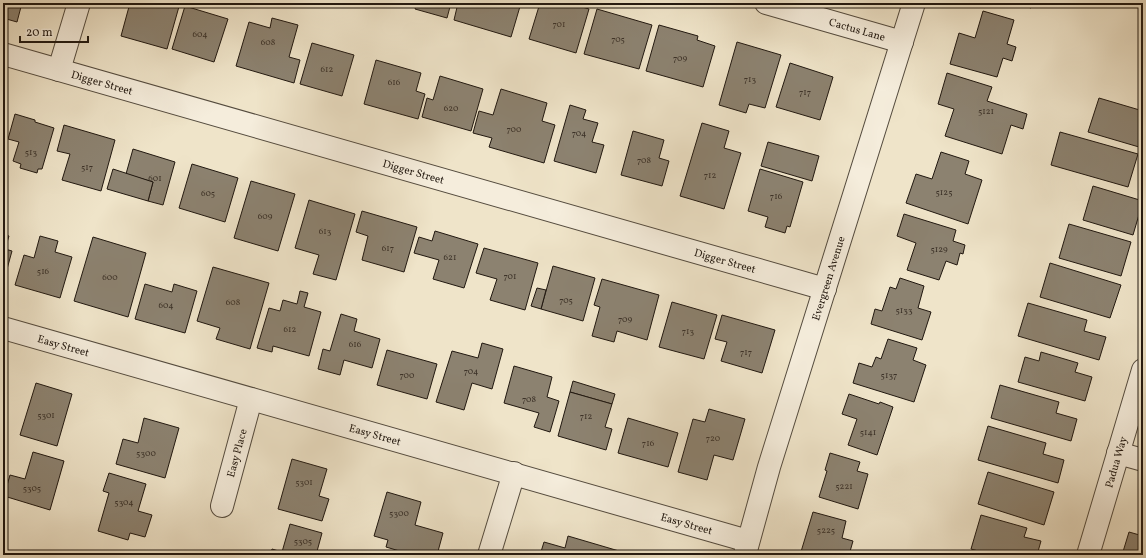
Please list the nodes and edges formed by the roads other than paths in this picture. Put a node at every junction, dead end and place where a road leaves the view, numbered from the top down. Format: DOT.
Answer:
graph roads {
  1 [pos="79,3"];
  2 [pos="766,3"];
  3 [pos="914,3"];
  4 [pos="902,42"];
  5 [pos="3,54"];
  6 [pos="59,70"];
  7 [pos="825,288"];
  8 [pos="3,328"];
  9 [pos="1143,370"];
  10 [pos="251,398"];
  11 [pos="1118,453"];
  12 [pos="1143,460"];
  13 [pos="514,473"];
  14 [pos="222,506"];
  15 [pos="746,548"];
  16 [pos="489,555"];
  17 [pos="1088,555"];
  1 -- 6 [label="street"];
  2 -- 4 [label="street, Cactus Lane"];
  3 -- 4 [label="street, Evergreen Avenue"];
  4 -- 7 [label="street, Evergreen Avenue"];
  5 -- 6 [label="street, Digger Street"];
  6 -- 7 [label="street, Digger Street"];
  7 -- 15 [label="street, Evergreen Avenue"];
  8 -- 10 [label="street, Easy Street"];
  9 -- 11 [label="street, Padua Way"];
  10 -- 13 [label="street, Easy Street"];
  10 -- 14 [label="street, Easy Place"];
  11 -- 12 [label="street"];
  11 -- 17 [label="street, Padua Way"];
  13 -- 15 [label="street, Easy Street"];
  13 -- 16 [label="street"];
}
